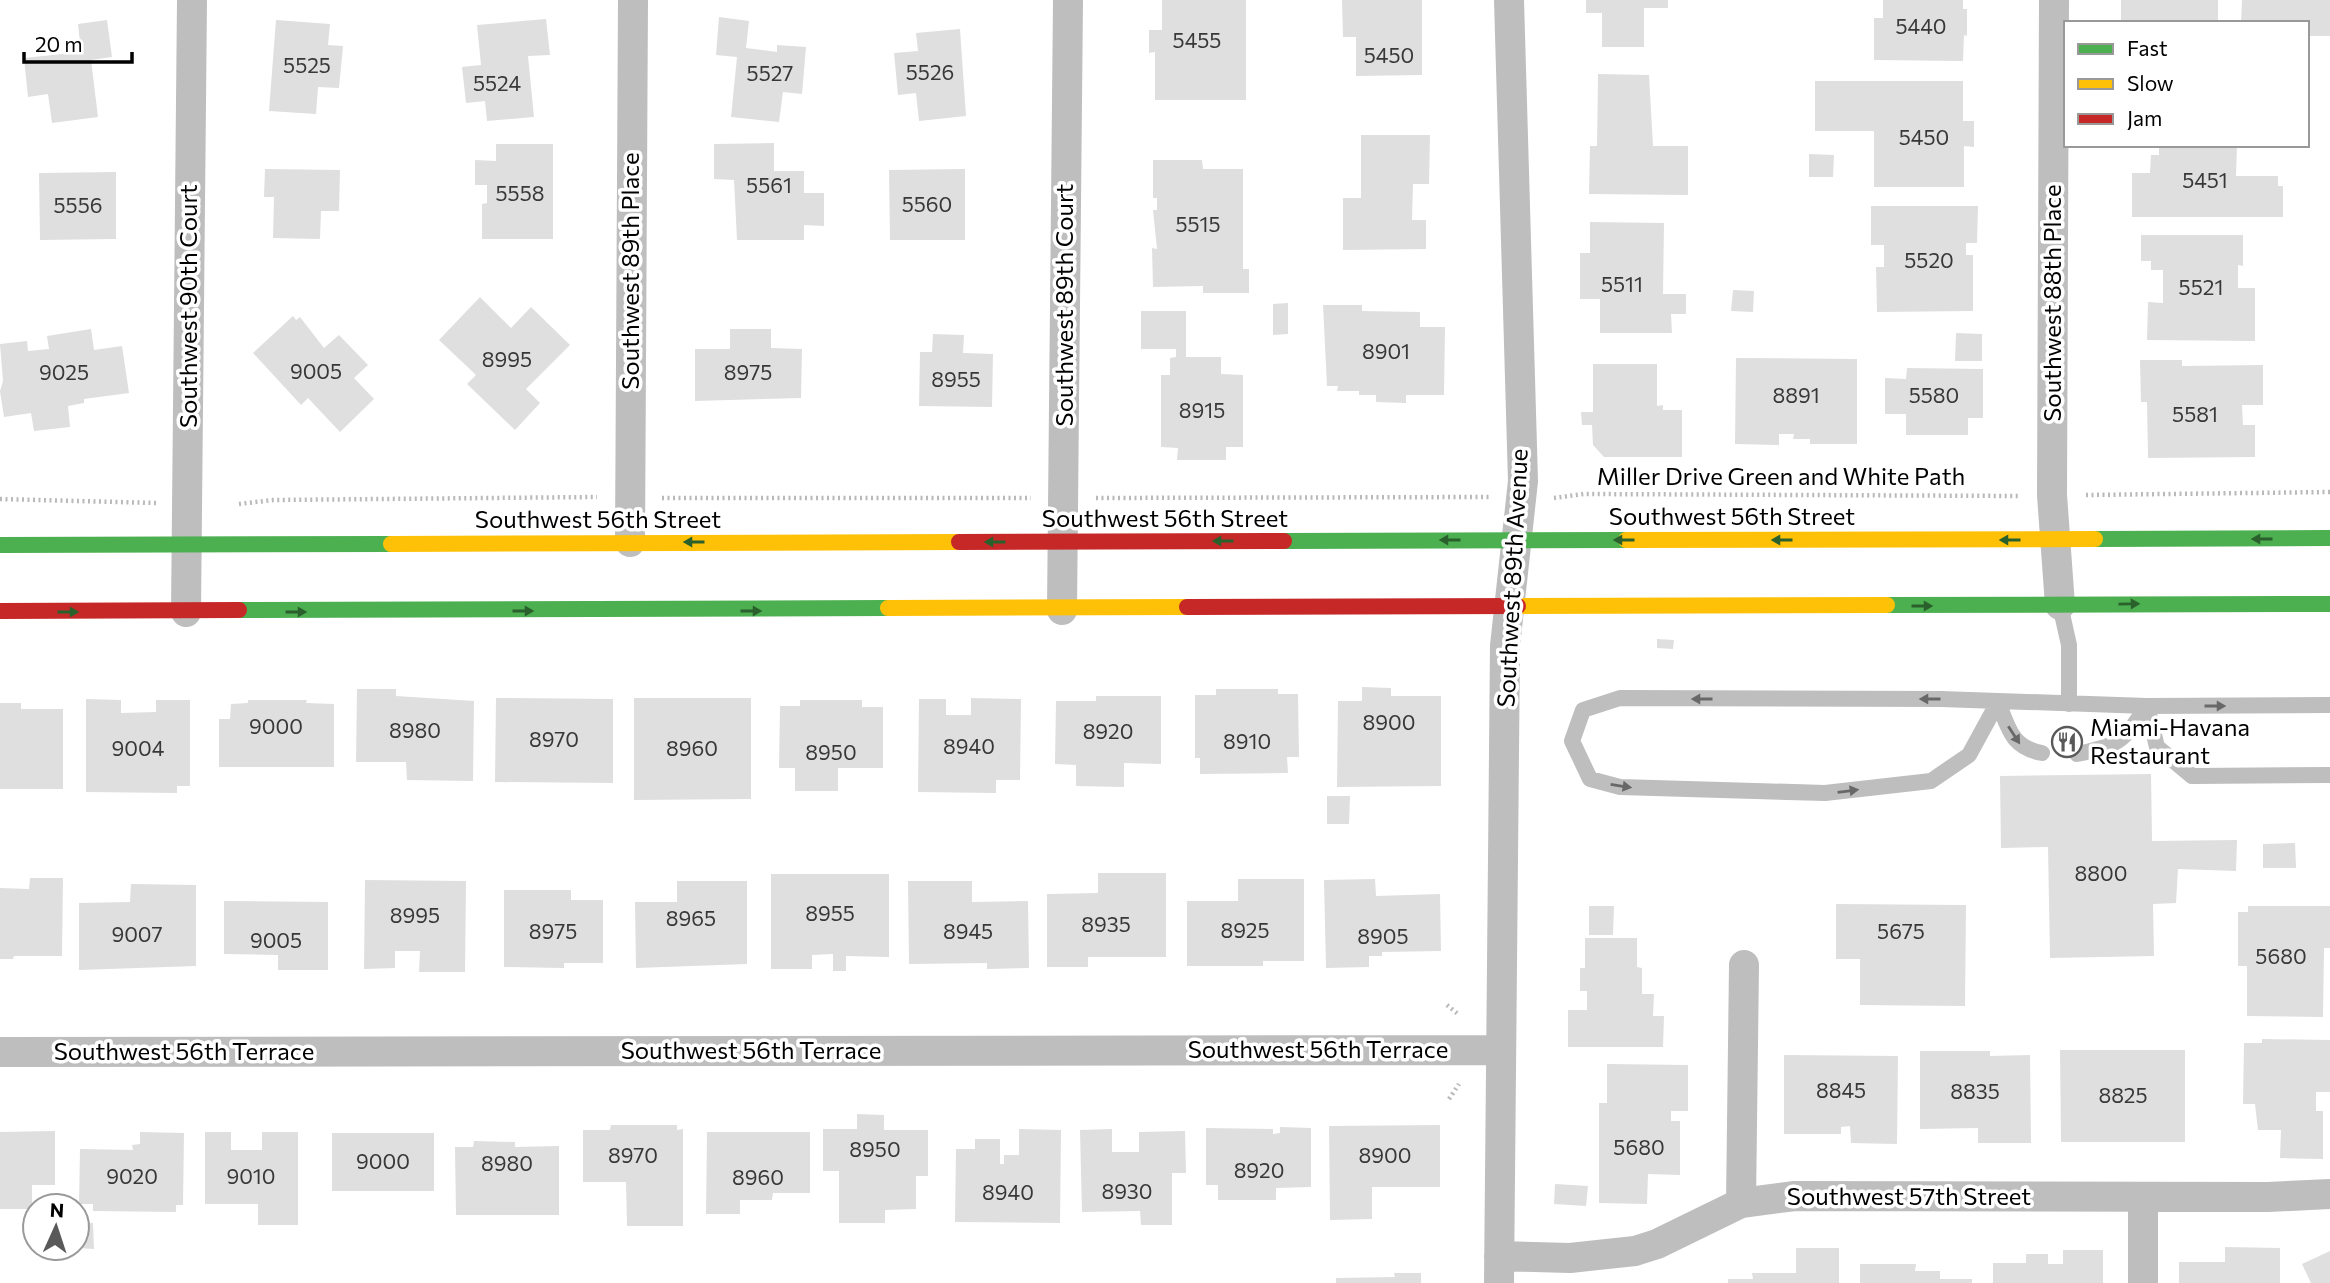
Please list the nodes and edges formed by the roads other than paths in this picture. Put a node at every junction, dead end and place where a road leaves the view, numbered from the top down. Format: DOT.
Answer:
graph roads {
  1 [pos="192,0"];
  2 [pos="632,0"];
  3 [pos="1068,0"];
  4 [pos="1509,0"];
  5 [pos="2054,0"];
  6 [pos="2330,538"];
  7 [pos="1519,539"];
  8 [pos="2056,540"];
  9 [pos="630,542"];
  10 [pos="1063,542"];
  11 [pos="0,545"];
  12 [pos="187,545"];
  13 [pos="2330,604"];
  14 [pos="2060,605"];
  15 [pos="1507,608"];
  16 [pos="1062,610"];
  17 [pos="0,611"];
  18 [pos="186,612"];
  19 [pos="1998,702"];
  20 [pos="2069,704"];
  21 [pos="2330,705"];
  22 [pos="2147,706"];
  23 [pos="2042,753"];
  24 [pos="2077,754"];
  25 [pos="2330,775"];
  26 [pos="1744,965"];
  27 [pos="1501,1050"];
  28 [pos="0,1052"];
  29 [pos="2330,1194"];
  30 [pos="2143,1197"];
  31 [pos="1741,1203"];
  32 [pos="1499,1270"];
  33 [pos="2143,1283"];
  1 -- 12 [label="street, Southwest 90th Court"];
  2 -- 9 [label="street, Southwest 89th Place"];
  3 -- 10 [label="street, Southwest 89th Court"];
  4 -- 7 [label="street, Southwest 89th Avenue"];
  5 -- 8 [label="street, Southwest 88th Place"];
  6 -- 8 [label="main road, Southwest 56th Street, one-way"];
  8 -- 7 [label="main road, Southwest 56th Street, one-way"];
  7 -- 10 [label="main road, Southwest 56th Street, one-way"];
  7 -- 15 [label="street, Southwest 89th Avenue"];
  8 -- 14 [label="street, Southwest 88th Place"];
  10 -- 9 [label="main road, Southwest 56th Street, one-way"];
  9 -- 12 [label="main road, Southwest 56th Street"];
  10 -- 16 [label="street, Southwest 89th Court"];
  11 -- 12 [label="main road, Southwest 56th Street"];
  12 -- 18 [label="street, Southwest 90th Court"];
  14 -- 13 [label="main road, one-way"];
  15 -- 14 [label="main road, one-way"];
  14 -- 20 [label="lane"];
  15 -- 16 [label="main road"];
  15 -- 27 [label="street, Southwest 89th Avenue"];
  18 -- 16 [label="main road, one-way"];
  17 -- 18 [label="main road, one-way"];
  19 -- 19 [label="lane, one-way"];
  19 -- 20 [label="lane"];
  19 -- 23 [label="lane, one-way"];
  20 -- 22 [label="lane"];
  22 -- 21 [label="lane, one-way"];
  22 -- 24 [label="lane"];
  22 -- 25 [label="lane"];
  26 -- 31 [label="street"];
  27 -- 28 [label="street, Southwest 56th Terrace"];
  27 -- 32 [label="street, Southwest 89th Avenue"];
  29 -- 30 [label="street, Southwest 57th Street"];
  30 -- 31 [label="street, Southwest 57th Street"];
  30 -- 33 [label="street"];
  31 -- 32 [label="street, Southwest 57th Street"];
}
